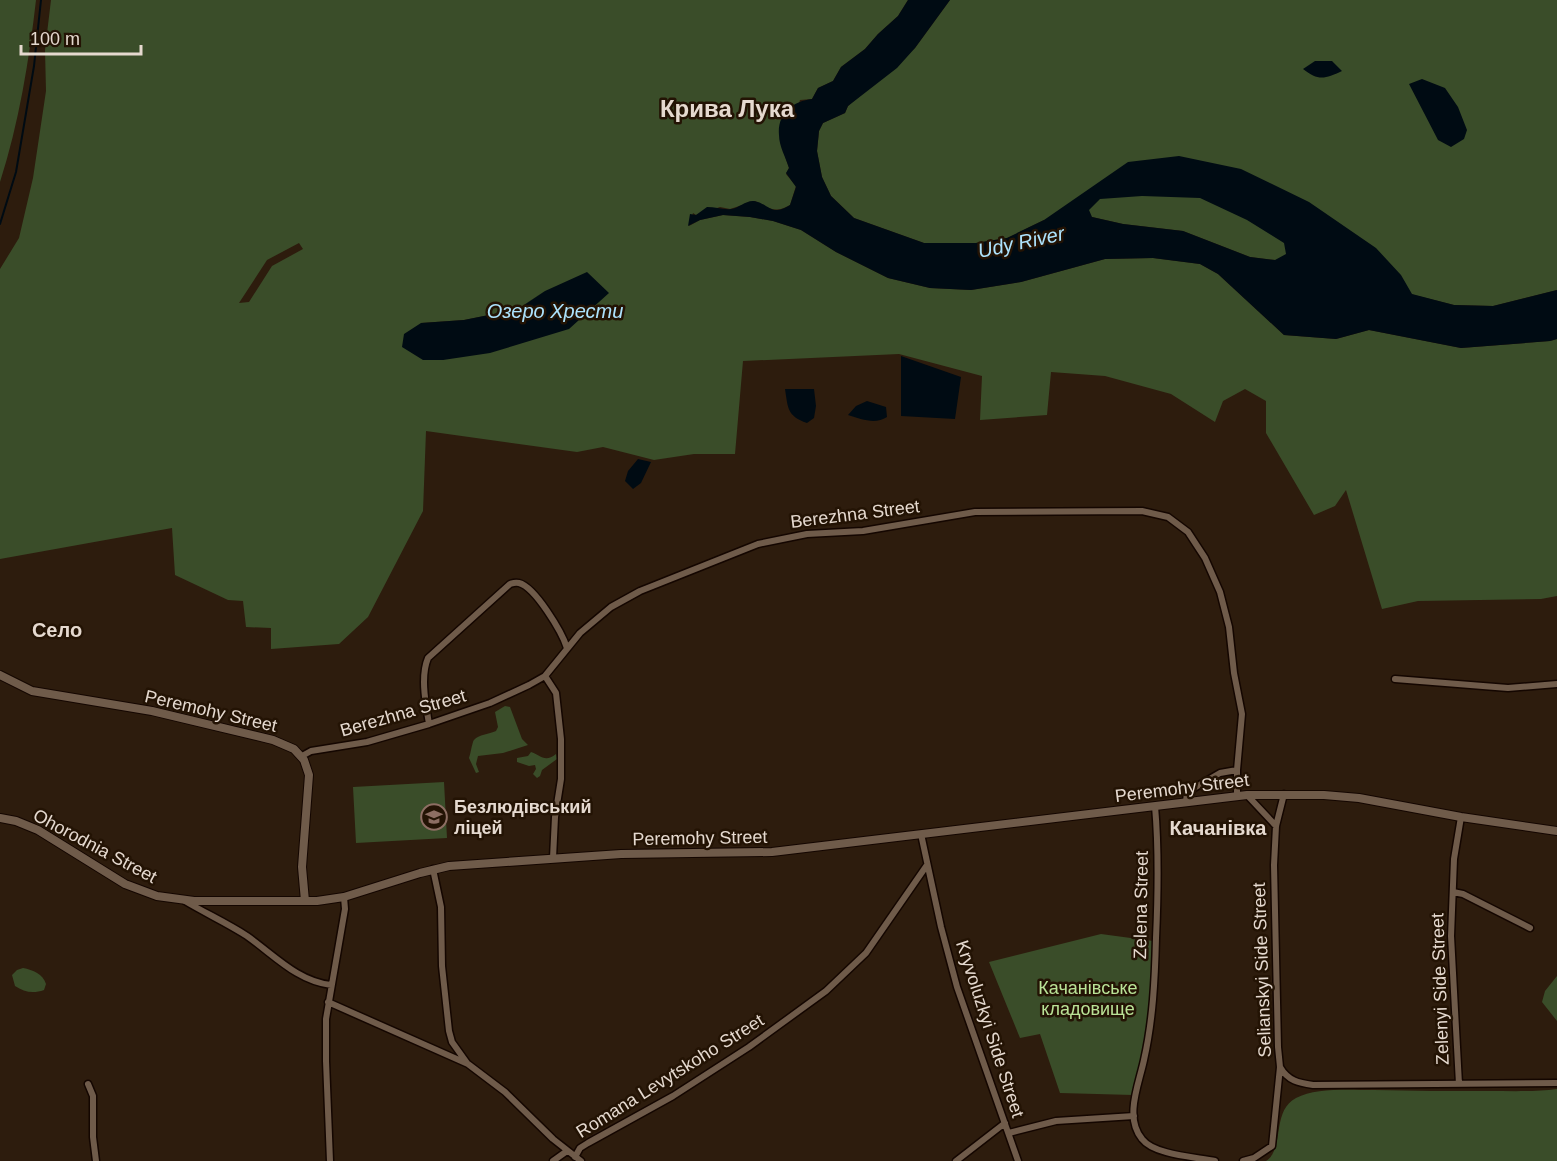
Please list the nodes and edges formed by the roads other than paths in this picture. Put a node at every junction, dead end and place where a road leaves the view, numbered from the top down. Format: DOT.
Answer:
graph roads {
  1 [pos="567,648"];
  2 [pos="545,676"];
  3 [pos="1395,678"];
  4 [pos="1,679"];
  5 [pos="1557,684"];
  6 [pos="429,724"];
  7 [pos="302,756"];
  8 [pos="1237,770"];
  9 [pos="1284,794"];
  10 [pos="1246,795"];
  11 [pos="1237,796"];
  12 [pos="1186,802"];
  13 [pos="1155,806"];
  14 [pos="1461,817"];
  15 [pos="0,818"];
  16 [pos="1276,826"];
  17 [pos="1557,831"];
  18 [pos="921,834"];
  19 [pos="553,858"];
  20 [pos="927,865"];
  21 [pos="433,869"];
  22 [pos="1453,892"];
  23 [pos="344,897"];
  24 [pos="185,901"];
  25 [pos="305,901"];
  26 [pos="1530,928"];
  27 [pos="331,985"];
  28 [pos="328,1002"];
  29 [pos="468,1064"];
  30 [pos="1280,1067"];
  31 [pos="1557,1083"];
  32 [pos="88,1084"];
  33 [pos="1459,1084"];
  34 [pos="1134,1116"];
  35 [pos="1005,1123"];
  36 [pos="1009,1133"];
  37 [pos="567,1151"];
  38 [pos="578,1159"];
  39 [pos="96,1161"];
  40 [pos="330,1161"];
  41 [pos="553,1161"];
  42 [pos="956,1161"];
  43 [pos="1018,1161"];
  44 [pos="1215,1161"];
  45 [pos="1243,1161"];
  1 -- 2 [label="street, Berezhna Street"];
  1 -- 6 [label="street"];
  1 -- 8 [label="street, Berezhna Street"];
  2 -- 6 [label="street, Berezhna Street"];
  2 -- 19 [label="street"];
  3 -- 5 [label="street"];
  4 -- 7 [label="street, Peremohy Street"];
  6 -- 7 [label="street, Berezhna Street"];
  7 -- 25 [label="street"];
  8 -- 11 [label="street, Berezhna Street"];
  8 -- 12 [label="street"];
  9 -- 10 [label="street, Peremohy Street"];
  9 -- 14 [label="street, Peremohy Street"];
  9 -- 16 [label="street, Selianskyi Side Street"];
  10 -- 11 [label="street, Peremohy Street"];
  10 -- 16 [label="street"];
  11 -- 12 [label="street, Peremohy Street"];
  12 -- 13 [label="street, Peremohy Street"];
  13 -- 18 [label="street, Peremohy Street"];
  13 -- 34 [label="street, Zelena Street"];
  14 -- 17 [label="street, Peremohy Street"];
  14 -- 22 [label="street, Zelenyi Side Street"];
  15 -- 24 [label="street, Ohorodnia Street"];
  16 -- 30 [label="street, Selianskyi Side Street"];
  18 -- 19 [label="street, Peremohy Street"];
  18 -- 20 [label="street, Kryvoluzkyi Side Street"];
  19 -- 21 [label="street, Peremohy Street"];
  20 -- 35 [label="street, Kryvoluzkyi Side Street"];
  20 -- 38 [label="street, Romana Levytskoho Street"];
  21 -- 23 [label="street, Peremohy Street"];
  21 -- 29 [label="street"];
  22 -- 26 [label="street, Zelenyi Side Street"];
  22 -- 33 [label="street, Zelenyi Side Street"];
  23 -- 25 [label="street, Peremohy Street"];
  23 -- 27 [label="street"];
  24 -- 25 [label="street, Peremohy Street"];
  24 -- 27 [label="street, Ohorodnia Street"];
  27 -- 28 [label="street"];
  28 -- 29 [label="street"];
  28 -- 40 [label="street"];
  29 -- 37 [label="street"];
  30 -- 33 [label="street"];
  30 -- 45 [label="street, Selianskyi Side Street"];
  31 -- 33 [label="street"];
  32 -- 39 [label="street"];
  34 -- 36 [label="street"];
  34 -- 44 [label="street"];
  35 -- 36 [label="street, Kryvoluzkyi Side Street"];
  35 -- 42 [label="street"];
  36 -- 43 [label="street, Kryvoluzkyi Side Street"];
  37 -- 38 [label="street"];
  37 -- 41 [label="street, Romana Levytskoho Street"];
}
